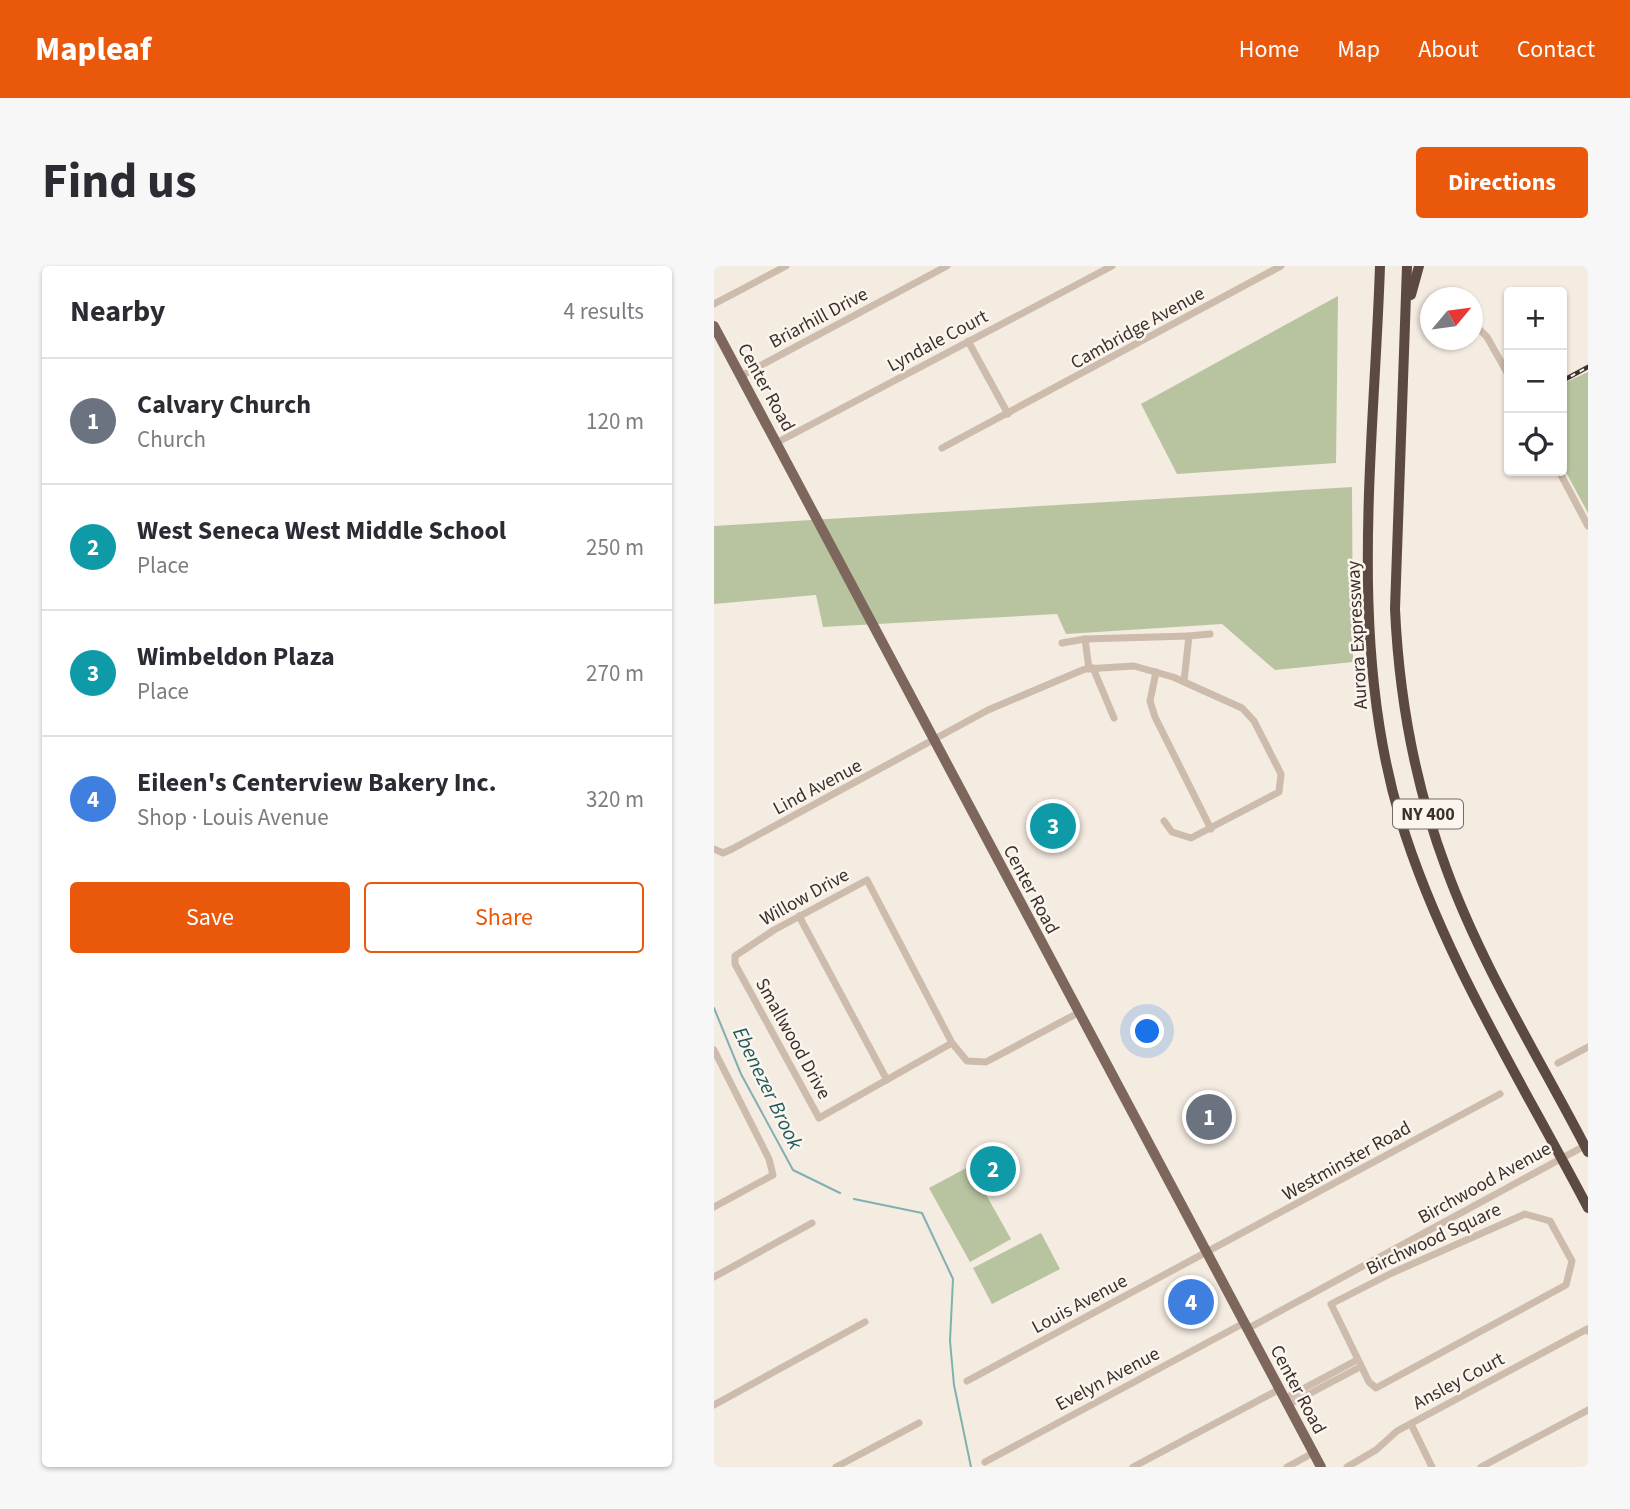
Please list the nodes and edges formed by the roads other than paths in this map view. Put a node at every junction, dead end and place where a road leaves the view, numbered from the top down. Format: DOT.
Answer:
graph roads {
  1 [pos="786,266"];
  2 [pos="947,266"];
  3 [pos="1112,266"];
  4 [pos="1281,266"];
  5 [pos="1380,266"];
  6 [pos="1407,266"];
  7 [pos="1419,266"];
  8 [pos="714,304"];
  9 [pos="714,326"];
  10 [pos="1483,333"];
  11 [pos="1404,340"];
  12 [pos="968,341"];
  13 [pos="1504,367"];
  14 [pos="741,376"];
  15 [pos="1008,414"];
  16 [pos="778,442"];
  17 [pos="942,448"];
  18 [pos="1562,476"];
  19 [pos="1588,526"];
  20 [pos="1210,634"];
  21 [pos="1189,636"];
  22 [pos="1085,639"];
  23 [pos="1062,643"];
  24 [pos="1091,668"];
  25 [pos="1156,672"];
  26 [pos="1184,681"];
  27 [pos="1114,718"];
  28 [pos="934,741"];
  29 [pos="1164,821"];
  30 [pos="1211,829"];
  31 [pos="714,849"];
  32 [pos="799,916"];
  33 [pos="744,947"];
  34 [pos="1078,1013"];
  35 [pos="953,1043"];
  36 [pos="1588,1047"];
  37 [pos="714,1050"];
  38 [pos="1558,1063"];
  39 [pos="887,1080"];
  40 [pos="1500,1094"];
  41 [pos="1588,1144"];
  42 [pos="1588,1152"];
  43 [pos="714,1207"];
  44 [pos="1588,1208"];
  45 [pos="813,1223"];
  46 [pos="1207,1253"];
  47 [pos="714,1277"];
  48 [pos="865,1322"];
  49 [pos="1246,1326"];
  50 [pos="1588,1331"];
  51 [pos="1358,1364"];
  52 [pos="967,1381"];
  53 [pos="1284,1398"];
  54 [pos="714,1405"];
  55 [pos="1588,1410"];
  56 [pos="919,1423"];
  57 [pos="1411,1424"];
  58 [pos="1313,1453"];
  59 [pos="985,1462"];
  60 [pos="836,1467"];
  61 [pos="1133,1467"];
  62 [pos="1287,1467"];
  63 [pos="1321,1467"];
  64 [pos="1347,1467"];
  65 [pos="1433,1467"];
  66 [pos="1481,1467"];
  1 -- 8 [label="street"];
  2 -- 14 [label="street, Briarhill Drive"];
  3 -- 12 [label="street, Lyndale Court"];
  4 -- 15 [label="street, Cambridge Avenue"];
  5 -- 44 [label="highway, Aurora Expressway / NY 400"];
  6 -- 11 [label="highway, Aurora Expressway / NY 400"];
  7 -- 11 [label="highway"];
  9 -- 14 [label="main road, Center Road"];
  10 -- 13 [label="street"];
  11 -- 42 [label="highway, Aurora Expressway / NY 400"];
  12 -- 15 [label="street"];
  12 -- 16 [label="street, Lyndale Court"];
  14 -- 16 [label="main road, Center Road"];
  15 -- 17 [label="street, Cambridge Avenue"];
  16 -- 28 [label="main road, Center Road"];
  18 -- 19 [label="street"];
  20 -- 21 [label="street"];
  21 -- 22 [label="street"];
  21 -- 26 [label="street"];
  22 -- 23 [label="street"];
  22 -- 24 [label="street"];
  24 -- 25 [label="street, Lind Avenue"];
  24 -- 27 [label="street"];
  24 -- 28 [label="street, Lind Avenue"];
  25 -- 26 [label="street, Lind Avenue"];
  25 -- 30 [label="street"];
  26 -- 30 [label="street, Lind Avenue"];
  28 -- 31 [label="street, Lind Avenue"];
  28 -- 34 [label="main road, Center Road"];
  29 -- 30 [label="street"];
  32 -- 33 [label="street, Willow Drive"];
  32 -- 35 [label="street, Willow Drive"];
  32 -- 39 [label="street"];
  33 -- 39 [label="street, Smallwood Drive"];
  34 -- 35 [label="street"];
  34 -- 46 [label="main road, Center Road"];
  35 -- 39 [label="street"];
  36 -- 38 [label="street"];
  37 -- 43 [label="street"];
  40 -- 46 [label="street, Westminster Road"];
  41 -- 49 [label="street, Birchwood Avenue"];
  45 -- 47 [label="street"];
  46 -- 49 [label="main road, Center Road"];
  46 -- 52 [label="street, Louis Avenue"];
  48 -- 54 [label="street"];
  49 -- 53 [label="main road, Center Road"];
  49 -- 59 [label="street, Evelyn Avenue"];
  50 -- 57 [label="street, Ansley Court"];
  51 -- 51 [label="street, Birchwood Square"];
  51 -- 53 [label="street"];
  53 -- 58 [label="main road, Center Road"];
  53 -- 61 [label="street"];
  55 -- 66 [label="street"];
  56 -- 60 [label="street"];
  57 -- 64 [label="street, Ansley Court"];
  57 -- 65 [label="street"];
  58 -- 62 [label="street"];
  58 -- 63 [label="main road, Center Road"];
}
